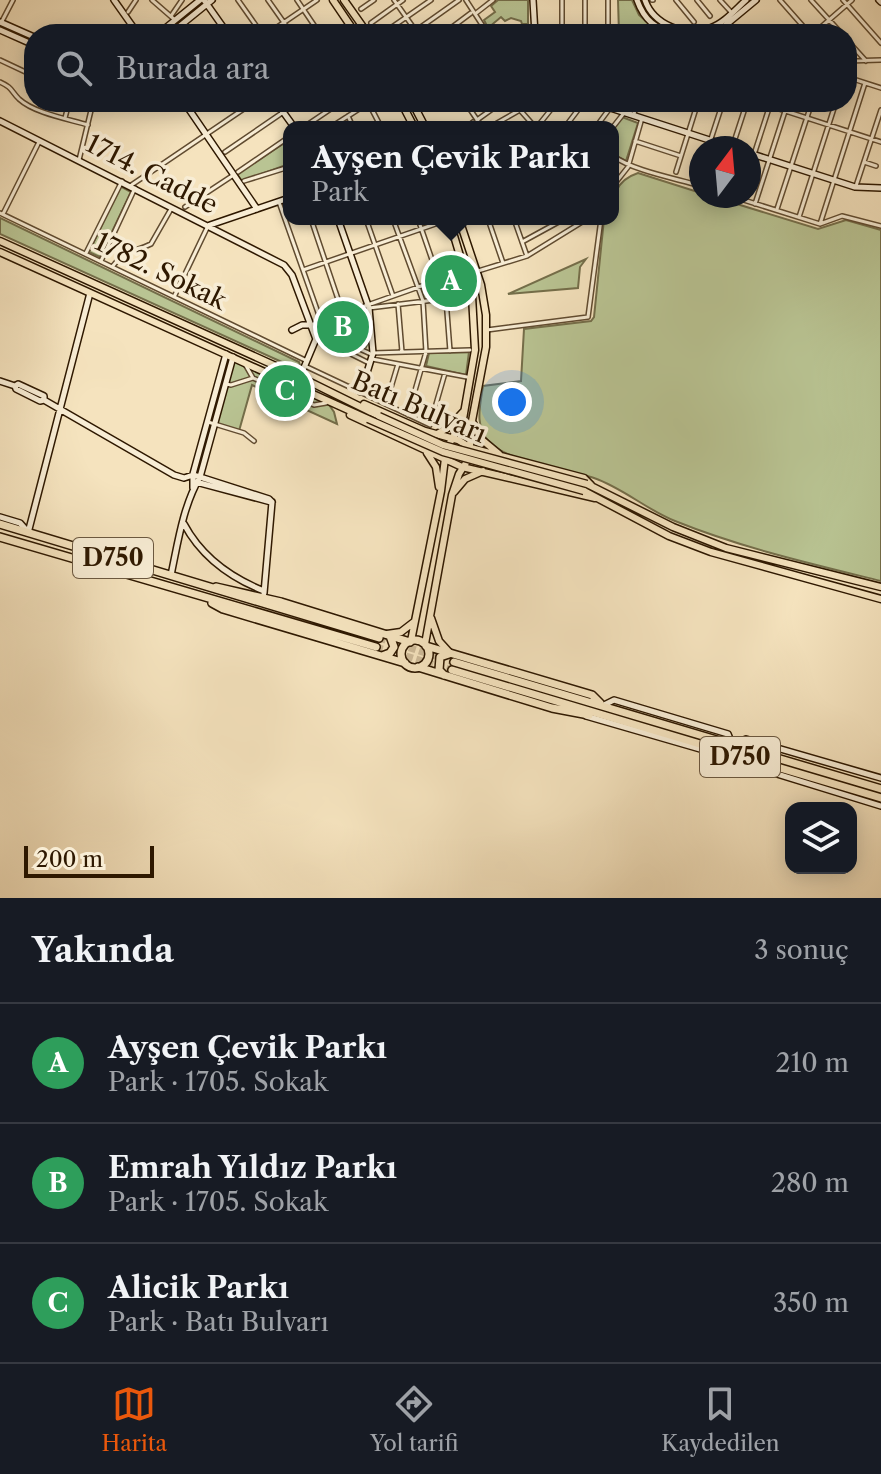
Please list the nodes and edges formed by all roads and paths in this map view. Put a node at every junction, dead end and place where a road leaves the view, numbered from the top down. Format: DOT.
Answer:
graph roads {
  1 [pos="13,0"];
  2 [pos="114,0"];
  3 [pos="136,0"];
  4 [pos="152,0"];
  5 [pos="182,0"];
  6 [pos="238,0"];
  7 [pos="268,0"];
  8 [pos="297,0"];
  9 [pos="317,0"];
  10 [pos="333,0"];
  11 [pos="344,0"];
  12 [pos="374,0"];
  13 [pos="403,0"];
  14 [pos="431,0"];
  15 [pos="459,0"];
  16 [pos="466,0"];
  17 [pos="493,0"];
  18 [pos="533,0"];
  19 [pos="562,0"];
  20 [pos="585,0"];
  21 [pos="608,0"];
  22 [pos="637,0"];
  23 [pos="645,0"];
  24 [pos="676,0"];
  25 [pos="697,0"];
  26 [pos="720,0"];
  27 [pos="746,0"];
  28 [pos="756,0"];
  29 [pos="780,0"];
  30 [pos="811,0"];
  31 [pos="843,0"];
  32 [pos="852,0"];
  33 [pos="206,1"];
  34 [pos="158,2"];
  35 [pos="396,2"];
  36 [pos="847,5"];
  37 [pos="303,9"];
  38 [pos="361,9"];
  39 [pos="128,12"];
  40 [pos="732,13"];
  41 [pos="473,14"];
  42 [pos="710,16"];
  43 [pos="406,17"];
  44 [pos="173,18"];
  45 [pos="829,20"];
  46 [pos="694,22"];
  47 [pos="284,23"];
  48 [pos="371,23"];
  49 [pos="131,24"];
  50 [pos="167,24"];
  51 [pos="181,24"];
  52 [pos="221,24"];
  53 [pos="257,24"];
  54 [pos="313,24"];
  55 [pos="349,24"];
  56 [pos="361,24"];
  57 [pos="396,24"];
  58 [pos="410,24"];
  59 [pos="427,24"];
  60 [pos="458,24"];
  61 [pos="480,24"];
  62 [pos="534,24"];
  63 [pos="562,24"];
  64 [pos="585,24"];
  65 [pos="611,24"];
  66 [pos="651,24"];
  67 [pos="667,24"];
  68 [pos="715,24"];
  69 [pos="727,24"];
  70 [pos="803,24"];
  71 [pos="824,24"];
  72 [pos="833,24"];
  73 [pos="0,25"];
  74 [pos="24,33"];
  75 [pos="24,39"];
  76 [pos="881,43"];
  77 [pos="857,51"];
  78 [pos="0,60"];
  79 [pos="881,60"];
  80 [pos="857,61"];
  81 [pos="866,61"];
  82 [pos="24,71"];
  83 [pos="857,80"];
  84 [pos="0,82"];
  85 [pos="865,83"];
  86 [pos="881,88"];
  87 [pos="24,102"];
  88 [pos="857,109"];
  89 [pos="45,112"];
  90 [pos="66,112"];
  91 [pos="91,112"];
  92 [pos="191,112"];
  93 [pos="239,112"];
  94 [pos="284,112"];
  95 [pos="354,112"];
  96 [pos="470,112"];
  97 [pos="488,112"];
  98 [pos="634,112"];
  99 [pos="695,112"];
  100 [pos="720,112"];
  101 [pos="744,112"];
  102 [pos="768,112"];
  103 [pos="785,112"];
  104 [pos="788,112"];
  105 [pos="809,112"];
  106 [pos="833,112"];
  107 [pos="856,112"];
  108 [pos="624,113"];
  109 [pos="881,113"];
  110 [pos="348,116"];
  111 [pos="633,116"];
  112 [pos="65,118"];
  113 [pos="642,118"];
  114 [pos="807,118"];
  115 [pos="0,121"];
  116 [pos="290,121"];
  117 [pos="340,121"];
  118 [pos="350,121"];
  119 [pos="475,121"];
  120 [pos="618,121"];
  121 [pos="88,125"];
  122 [pos="829,125"];
  123 [pos="850,132"];
  124 [pos="688,133"];
  125 [pos="206,134"];
  126 [pos="697,136"];
  127 [pos="711,136"];
  128 [pos="737,136"];
  129 [pos="759,136"];
  130 [pos="872,138"];
  131 [pos="40,141"];
  132 [pos="283,141"];
  133 [pos="635,141"];
  134 [pos="881,142"];
  135 [pos="225,152"];
  136 [pos="681,156"];
  137 [pos="761,157"];
  138 [pos="769,159"];
  139 [pos="79,160"];
  140 [pos="619,160"];
  141 [pos="864,162"];
  142 [pos="791,166"];
  143 [pos="876,166"];
  144 [pos="628,167"];
  145 [pos="283,169"];
  146 [pos="676,172"];
  147 [pos="236,173"];
  148 [pos="813,173"];
  149 [pos="619,178"];
  150 [pos="835,180"];
  151 [pos="122,181"];
  152 [pos="244,181"];
  153 [pos="689,183"];
  154 [pos="761,185"];
  155 [pos="132,187"];
  156 [pos="855,187"];
  157 [pos="881,188"];
  158 [pos="283,200"];
  159 [pos="279,202"];
  160 [pos="761,206"];
  161 [pos="172,207"];
  162 [pos="185,207"];
  163 [pos="257,209"];
  164 [pos="777,210"];
  165 [pos="2,213"];
  166 [pos="283,213"];
  167 [pos="799,217"];
  168 [pos="820,224"];
  169 [pos="209,225"];
  170 [pos="287,225"];
  171 [pos="313,225"];
  172 [pos="340,225"];
  173 [pos="368,225"];
  174 [pos="395,225"];
  175 [pos="420,225"];
  176 [pos="433,225"];
  177 [pos="448,225"];
  178 [pos="461,225"];
  179 [pos="490,225"];
  180 [pos="517,225"];
  181 [pos="553,225"];
  182 [pos="577,225"];
  183 [pos="600,225"];
  184 [pos="881,226"];
  185 [pos="422,229"];
  186 [pos="399,237"];
  187 [pos="0,241"];
  188 [pos="522,242"];
  189 [pos="375,245"];
  190 [pos="0,252"];
  191 [pos="85,254"];
  192 [pos="350,254"];
  193 [pos="527,256"];
  194 [pos="100,262"];
  195 [pos="326,262"];
  196 [pos="503,263"];
  197 [pos="112,267"];
  198 [pos="303,270"];
  199 [pos="478,271"];
  200 [pos="461,272"];
  201 [pos="439,280"];
  202 [pos="416,288"];
  203 [pos="90,293"];
  204 [pos="393,296"];
  205 [pos="467,296"];
  206 [pos="174,297"];
  207 [pos="446,299"];
  208 [pos="423,301"];
  209 [pos="398,304"];
  210 [pos="369,306"];
  211 [pos="343,314"];
  212 [pos="321,321"];
  213 [pos="311,326"];
  214 [pos="292,330"];
  215 [pos="486,330"];
  216 [pos="315,336"];
  217 [pos="470,350"];
  218 [pos="450,351"];
  219 [pos="402,352"];
  220 [pos="426,352"];
  221 [pos="230,356"];
  222 [pos="372,358"];
  223 [pos="243,362"];
  224 [pos="306,363"];
  225 [pos="398,364"];
  226 [pos="422,368"];
  227 [pos="445,373"];
  228 [pos="300,377"];
  229 [pos="467,377"];
  230 [pos="253,378"];
  231 [pos="0,381"];
  232 [pos="286,381"];
  233 [pos="226,384"];
  234 [pos="282,390"];
  235 [pos="361,392"];
  236 [pos="334,394"];
  237 [pos="318,396"];
  238 [pos="327,402"];
  239 [pos="386,404"];
  240 [pos="61,409"];
  241 [pos="464,411"];
  242 [pos="408,415"];
  243 [pos="472,421"];
  244 [pos="211,423"];
  245 [pos="435,435"];
  246 [pos="453,440"];
  247 [pos="254,441"];
  248 [pos="471,448"];
  249 [pos="424,450"];
  250 [pos="502,456"];
  251 [pos="445,460"];
  252 [pos="462,467"];
  253 [pos="485,471"];
  254 [pos="195,481"];
  255 [pos="587,486"];
  256 [pos="441,491"];
  257 [pos="452,495"];
  258 [pos="598,498"];
  259 [pos="0,517"];
  260 [pos="183,522"];
  261 [pos="0,524"];
  262 [pos="28,533"];
  263 [pos="0,537"];
  264 [pos="171,575"];
  265 [pos="202,585"];
  266 [pos="881,587"];
  267 [pos="264,594"];
  268 [pos="199,597"];
  269 [pos="881,599"];
  270 [pos="418,611"];
  271 [pos="429,614"];
  272 [pos="387,634"];
  273 [pos="410,641"];
  274 [pos="425,645"];
  275 [pos="380,656"];
  276 [pos="405,663"];
  277 [pos="452,663"];
  278 [pos="418,667"];
  279 [pos="586,693"];
  280 [pos="614,700"];
  281 [pos="602,704"];
  282 [pos="581,715"];
  283 [pos="599,715"];
  284 [pos="728,734"];
  285 [pos="746,739"];
  286 [pos="734,744"];
  287 [pos="712,750"];
  288 [pos="736,759"];
  289 [pos="881,778"];
  290 [pos="881,789"];
  291 [pos="881,798"];
  292 [pos="881,806"];
  1 -- 73 [label="street"];
  2 -- 49 [label="street"];
  3 -- 39 [label="street"];
  4 -- 34 [label="street"];
  5 -- 44 [label="street"];
  6 -- 53 [label="street"];
  7 -- 47 [label="street"];
  8 -- 37 [label="street"];
  9 -- 37 [label="street"];
  10 -- 55 [label="main road"];
  11 -- 56 [label="main road"];
  12 -- 38 [label="street"];
  13 -- 35 [label="street"];
  14 -- 43 [label="street"];
  15 -- 59 [label="street"];
  16 -- 41 [label="street"];
  17 -- 41 [label="street"];
  18 -- 62 [label="street"];
  19 -- 63 [label="street"];
  20 -- 64 [label="street"];
  21 -- 65 [label="street"];
  22 -- 66 [label="street"];
  23 -- 67 [label="street"];
  24 -- 46 [label="street"];
  25 -- 42 [label="street"];
  26 -- 40 [label="street"];
  27 -- 40 [label="street"];
  28 -- 69 [label="street"];
  29 -- 70 [label="street"];
  30 -- 45 [label="street"];
  31 -- 36 [label="street"];
  32 -- 36 [label="street"];
  33 -- 44 [label="street"];
  33 -- 51 [label="street"];
  33 -- 52 [label="street"];
  34 -- 44 [label="street"];
  35 -- 43 [label="street"];
  35 -- 48 [label="street"];
  36 -- 45 [label="street"];
  36 -- 76 [label="street"];
  37 -- 47 [label="street"];
  37 -- 54 [label="street"];
  40 -- 68 [label="street"];
  41 -- 60 [label="street"];
  41 -- 61 [label="street"];
  43 -- 57 [label="street"];
  43 -- 58 [label="street"];
  44 -- 50 [label="street"];
  45 -- 71 [label="street"];
  45 -- 72 [label="street"];
  73 -- 74 [label="street"];
  73 -- 75 [label="street"];
  77 -- 81 [label="street"];
  78 -- 82 [label="street"];
  79 -- 81 [label="street"];
  80 -- 81 [label="street"];
  83 -- 85 [label="street"];
  84 -- 87 [label="street"];
  85 -- 86 [label="street"];
  85 -- 88 [label="street"];
  89 -- 112 [label="street"];
  90 -- 112 [label="street"];
  91 -- 121 [label="street"];
  92 -- 125 [label="street"];
  93 -- 125 [label="street"];
  94 -- 116 [label="street"];
  94 -- 135 [label="street"];
  95 -- 110 [label="street"];
  96 -- 119 [label="street"];
  97 -- 119 [label="street"];
  98 -- 111 [label="street"];
  99 -- 124 [label="street"];
  100 -- 127 [label="street"];
  101 -- 128 [label="street"];
  102 -- 129 [label="street"];
  103 -- 138 [label="street"];
  104 -- 114 [label="street"];
  105 -- 114 [label="street"];
  106 -- 122 [label="street"];
  107 -- 123 [label="street"];
  108 -- 111 [label="street"];
  108 -- 120 [label="street"];
  109 -- 130 [label="street"];
  110 -- 117 [label="street"];
  110 -- 118 [label="street"];
  111 -- 113 [label="street"];
  112 -- 121 [label="street"];
  113 -- 124 [label="street"];
  113 -- 133 [label="street"];
  114 -- 122 [label="street"];
  114 -- 142 [label="street"];
  115 -- 131 [label="street, 1714. Cadde"];
  121 -- 139 [label="street"];
  122 -- 123 [label="street"];
  122 -- 148 [label="street"];
  123 -- 130 [label="street"];
  123 -- 150 [label="street"];
  124 -- 126 [label="street"];
  124 -- 136 [label="street"];
  125 -- 147 [label="street"];
  125 -- 155 [label="street"];
  130 -- 134 [label="street"];
  130 -- 141 [label="street"];
  131 -- 139 [label="street, 1714. Cadde"];
  131 -- 165 [label="street"];
  132 -- 147 [label="street"];
  133 -- 136 [label="street"];
  133 -- 144 [label="street"];
  136 -- 146 [label="street"];
  137 -- 138 [label="street"];
  138 -- 142 [label="street"];
  138 -- 154 [label="street"];
  139 -- 151 [label="street, 1714. Cadde"];
  140 -- 144 [label="street"];
  141 -- 143 [label="street"];
  141 -- 156 [label="street"];
  142 -- 148 [label="street"];
  142 -- 164 [label="street"];
  144 -- 149 [label="street"];
  144 -- 153 [label="street"];
  145 -- 152 [label="street"];
  147 -- 162 [label="street"];
  147 -- 163 [label="street"];
  148 -- 150 [label="street"];
  148 -- 167 [label="street"];
  150 -- 156 [label="street"];
  150 -- 168 [label="street"];
  151 -- 155 [label="street, 1714. Cadde"];
  151 -- 191 [label="street"];
  155 -- 161 [label="street, 1714. Cadde"];
  155 -- 194 [label="street"];
  156 -- 157 [label="street"];
  158 -- 159 [label="street"];
  159 -- 163 [label="street"];
  159 -- 166 [label="street"];
  160 -- 164 [label="street"];
  161 -- 169 [label="street, 1714. Cadde"];
  161 -- 197 [label="street"];
  163 -- 169 [label="street"];
  164 -- 167 [label="street"];
  165 -- 191 [label="street, 1782. Sokak"];
  167 -- 168 [label="street"];
  168 -- 184 [label="street"];
  169 -- 206 [label="street"];
  169 -- 213 [label="street, 1714. Cadde"];
  170 -- 198 [label="street"];
  171 -- 195 [label="street"];
  172 -- 192 [label="street"];
  173 -- 189 [label="street"];
  174 -- 186 [label="street"];
  175 -- 185 [label="street"];
  176 -- 185 [label="street"];
  177 -- 241 [label="main road"];
  178 -- 199 [label="main road"];
  179 -- 196 [label="street"];
  180 -- 188 [label="street"];
  181 -- 188 [label="street"];
  182 -- 193 [label="street"];
  183 -- 215 [label="street"];
  185 -- 186 [label="street"];
  185 -- 201 [label="street"];
  186 -- 189 [label="street"];
  186 -- 202 [label="street"];
  187 -- 228 [label="main road, Batı Bulvarı"];
  188 -- 193 [label="street"];
  189 -- 192 [label="street"];
  189 -- 204 [label="street"];
  190 -- 203 [label="main road, Batı Bulvarı"];
  191 -- 194 [label="street, 1782. Sokak"];
  192 -- 195 [label="street"];
  192 -- 210 [label="street"];
  193 -- 196 [label="street"];
  194 -- 197 [label="street, 1782. Sokak"];
  195 -- 198 [label="street"];
  195 -- 211 [label="street"];
  196 -- 199 [label="street"];
  197 -- 206 [label="street, 1782. Sokak"];
  198 -- 212 [label="street"];
  199 -- 215 [label="main road"];
  200 -- 201 [label="street"];
  201 -- 202 [label="street"];
  202 -- 204 [label="street"];
  202 -- 208 [label="street"];
  203 -- 221 [label="main road, Batı Bulvarı"];
  203 -- 240 [label="street"];
  204 -- 210 [label="street"];
  205 -- 207 [label="street"];
  206 -- 224 [label="street, 1782. Sokak"];
  207 -- 208 [label="street"];
  207 -- 218 [label="street"];
  208 -- 209 [label="street"];
  208 -- 220 [label="street"];
  209 -- 210 [label="street"];
  209 -- 219 [label="street"];
  210 -- 211 [label="street"];
  210 -- 222 [label="street"];
  211 -- 212 [label="street"];
  212 -- 213 [label="street"];
  213 -- 214 [label="street"];
  213 -- 216 [label="street"];
  213 -- 222 [label="street"];
  215 -- 243 [label="main road"];
  216 -- 222 [label="street"];
  216 -- 224 [label="street"];
  217 -- 218 [label="street"];
  218 -- 220 [label="street"];
  219 -- 220 [label="street"];
  219 -- 222 [label="street"];
  220 -- 226 [label="street"];
  221 -- 223 [label="main road, Batı Bulvarı"];
  221 -- 233 [label="street"];
  221 -- 244 [label="street"];
  222 -- 225 [label="street"];
  222 -- 235 [label="street"];
  223 -- 230 [label="street"];
  223 -- 232 [label="main road, Batı Bulvarı"];
  224 -- 228 [label="street"];
  224 -- 235 [label="street, 1782. Sokak"];
  225 -- 226 [label="street"];
  225 -- 239 [label="street"];
  226 -- 227 [label="street"];
  226 -- 242 [label="street"];
  227 -- 229 [label="street"];
  227 -- 242 [label="street, 1782. Sokak"];
  228 -- 236 [label="main road, Batı Bulvarı"];
  230 -- 233 [label="street"];
  230 -- 234 [label="street"];
  231 -- 240 [label="street"];
  232 -- 234 [label="street"];
  232 -- 237 [label="main road, Batı Bulvarı"];
  233 -- 244 [label="street"];
  234 -- 238 [label="street"];
  235 -- 239 [label="street, 1782. Sokak"];
  236 -- 245 [label="main road, Batı Bulvarı"];
  236 -- 255 [label="main road, Batı Bulvarı, bridge"];
  237 -- 238 [label="main road, Batı Bulvarı"];
  237 -- 255 [label="main road, Batı Bulvarı, bridge"];
  238 -- 249 [label="main road, Batı Bulvarı"];
  239 -- 242 [label="street, 1782. Sokak"];
  240 -- 254 [label="street"];
  240 -- 262 [label="street"];
  241 -- 245 [label="main road"];
  241 -- 246 [label="main road"];
  243 -- 248 [label="main road"];
  243 -- 250 [label="main road"];
  244 -- 247 [label="street"];
  244 -- 254 [label="street"];
  245 -- 246 [label="main road, Batı Bulvarı"];
  246 -- 248 [label="main road, Batı Bulvarı"];
  246 -- 251 [label="main road"];
  248 -- 250 [label="main road, Batı Bulvarı"];
  248 -- 252 [label="main road"];
  249 -- 251 [label="main road, Batı Bulvarı"];
  249 -- 256 [label="main road"];
  250 -- 255 [label="main road, Batı Bulvarı"];
  251 -- 252 [label="main road, Batı Bulvarı"];
  251 -- 256 [label="main road"];
  252 -- 253 [label="main road, Batı Bulvarı"];
  252 -- 257 [label="main road"];
  253 -- 257 [label="main road"];
  253 -- 258 [label="main road, Batı Bulvarı"];
  254 -- 260 [label="street"];
  254 -- 267 [label="street"];
  255 -- 258 [label="main road, Batı Bulvarı"];
  255 -- 266 [label="main road, Batı Bulvarı"];
  256 -- 270 [label="main road"];
  257 -- 271 [label="main road"];
  258 -- 269 [label="main road, Batı Bulvarı"];
  259 -- 262 [label="street"];
  260 -- 264 [label="street"];
  260 -- 267 [label="street"];
  261 -- 262 [label="highway, D750"];
  262 -- 264 [label="highway, D750"];
  263 -- 268 [label="highway, D750"];
  264 -- 265 [label="highway, D750"];
  265 -- 267 [label="highway"];
  265 -- 268 [label="highway, D750"];
  267 -- 272 [label="highway"];
  268 -- 275 [label="highway"];
  270 -- 272 [label="main road"];
  270 -- 273 [label="main road"];
  271 -- 274 [label="main road"];
  271 -- 277 [label="main road"];
  272 -- 273 [label="highway"];
  272 -- 275 [label="highway"];
  273 -- 274 [label="highway"];
  273 -- 276 [label="highway"];
  274 -- 277 [label="highway"];
  274 -- 278 [label="highway"];
  275 -- 276 [label="highway"];
  276 -- 278 [label="highway"];
  277 -- 278 [label="highway"];
  277 -- 279 [label="highway"];
  277 -- 281 [label="highway, D750"];
  277 -- 282 [label="highway"];
  277 -- 283 [label="highway, D750"];
  279 -- 280 [label="street"];
  279 -- 281 [label="highway"];
  280 -- 281 [label="street"];
  280 -- 284 [label="street"];
  281 -- 286 [label="highway, D750"];
  282 -- 283 [label="highway"];
  282 -- 287 [label="street"];
  283 -- 287 [label="highway, D750"];
  284 -- 285 [label="street"];
  284 -- 286 [label="street"];
  285 -- 286 [label="street"];
  285 -- 289 [label="street"];
  286 -- 290 [label="highway, D750"];
  287 -- 288 [label="highway, D750"];
  288 -- 291 [label="highway, D750"];
  288 -- 292 [label="street"];
}
